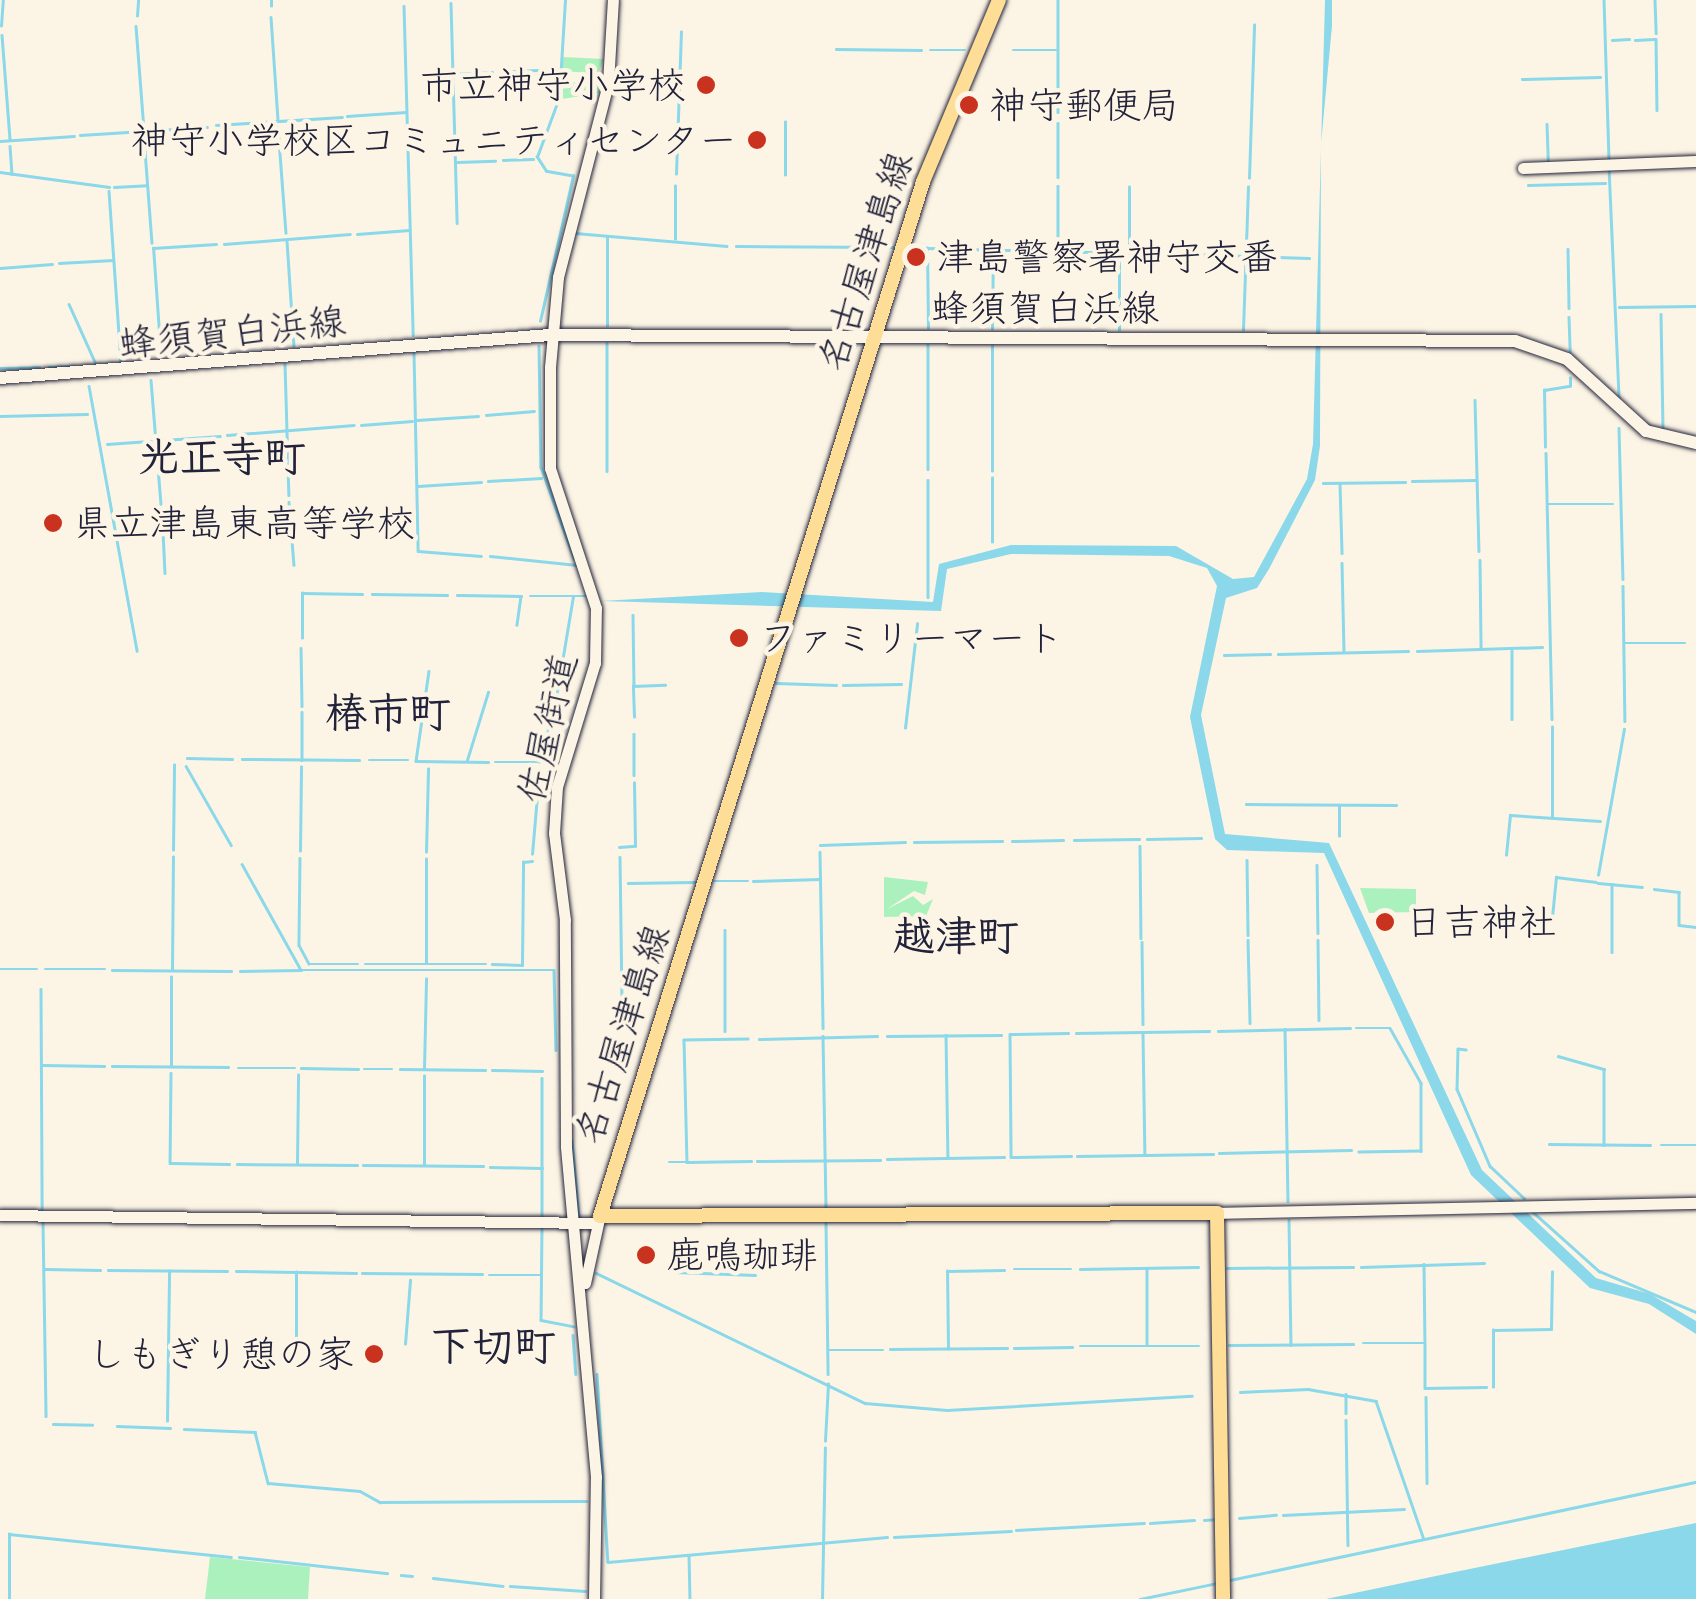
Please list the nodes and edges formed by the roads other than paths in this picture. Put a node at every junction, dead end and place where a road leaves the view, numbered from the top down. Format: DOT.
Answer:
graph roads {
  1 [pos="613,0"];
  2 [pos="998,0"];
  3 [pos="1696,162"];
  4 [pos="1523,168"];
  5 [pos="550,335"];
  6 [pos="875,336"];
  7 [pos="0,378"];
  8 [pos="1696,443"];
  9 [pos="1696,1203"];
  10 [pos="1217,1213"];
  11 [pos="0,1215"];
  12 [pos="599,1220"];
  13 [pos="578,1222"];
  14 [pos="585,1283"];
  15 [pos="594,1599"];
  16 [pos="1223,1599"];
  1 -- 5 [label="street, 佐屋街道"];
  2 -- 6 [label="main road, 名古屋津島線"];
  3 -- 4 [label="street"];
  5 -- 6 [label="main road, 蜂須賀白浜線"];
  5 -- 7 [label="main road, 蜂須賀白浜線"];
  5 -- 13 [label="street, 佐屋街道"];
  6 -- 8 [label="main road, 蜂須賀白浜線"];
  6 -- 12 [label="main road, 名古屋津島線"];
  9 -- 10 [label="street"];
  10 -- 12 [label="main road"];
  10 -- 16 [label="main road"];
  11 -- 13 [label="street"];
  12 -- 13 [label="street"];
  12 -- 14 [label="street"];
  13 -- 14 [label="street, 佐屋街道"];
  14 -- 15 [label="street, 佐屋街道"];
}
